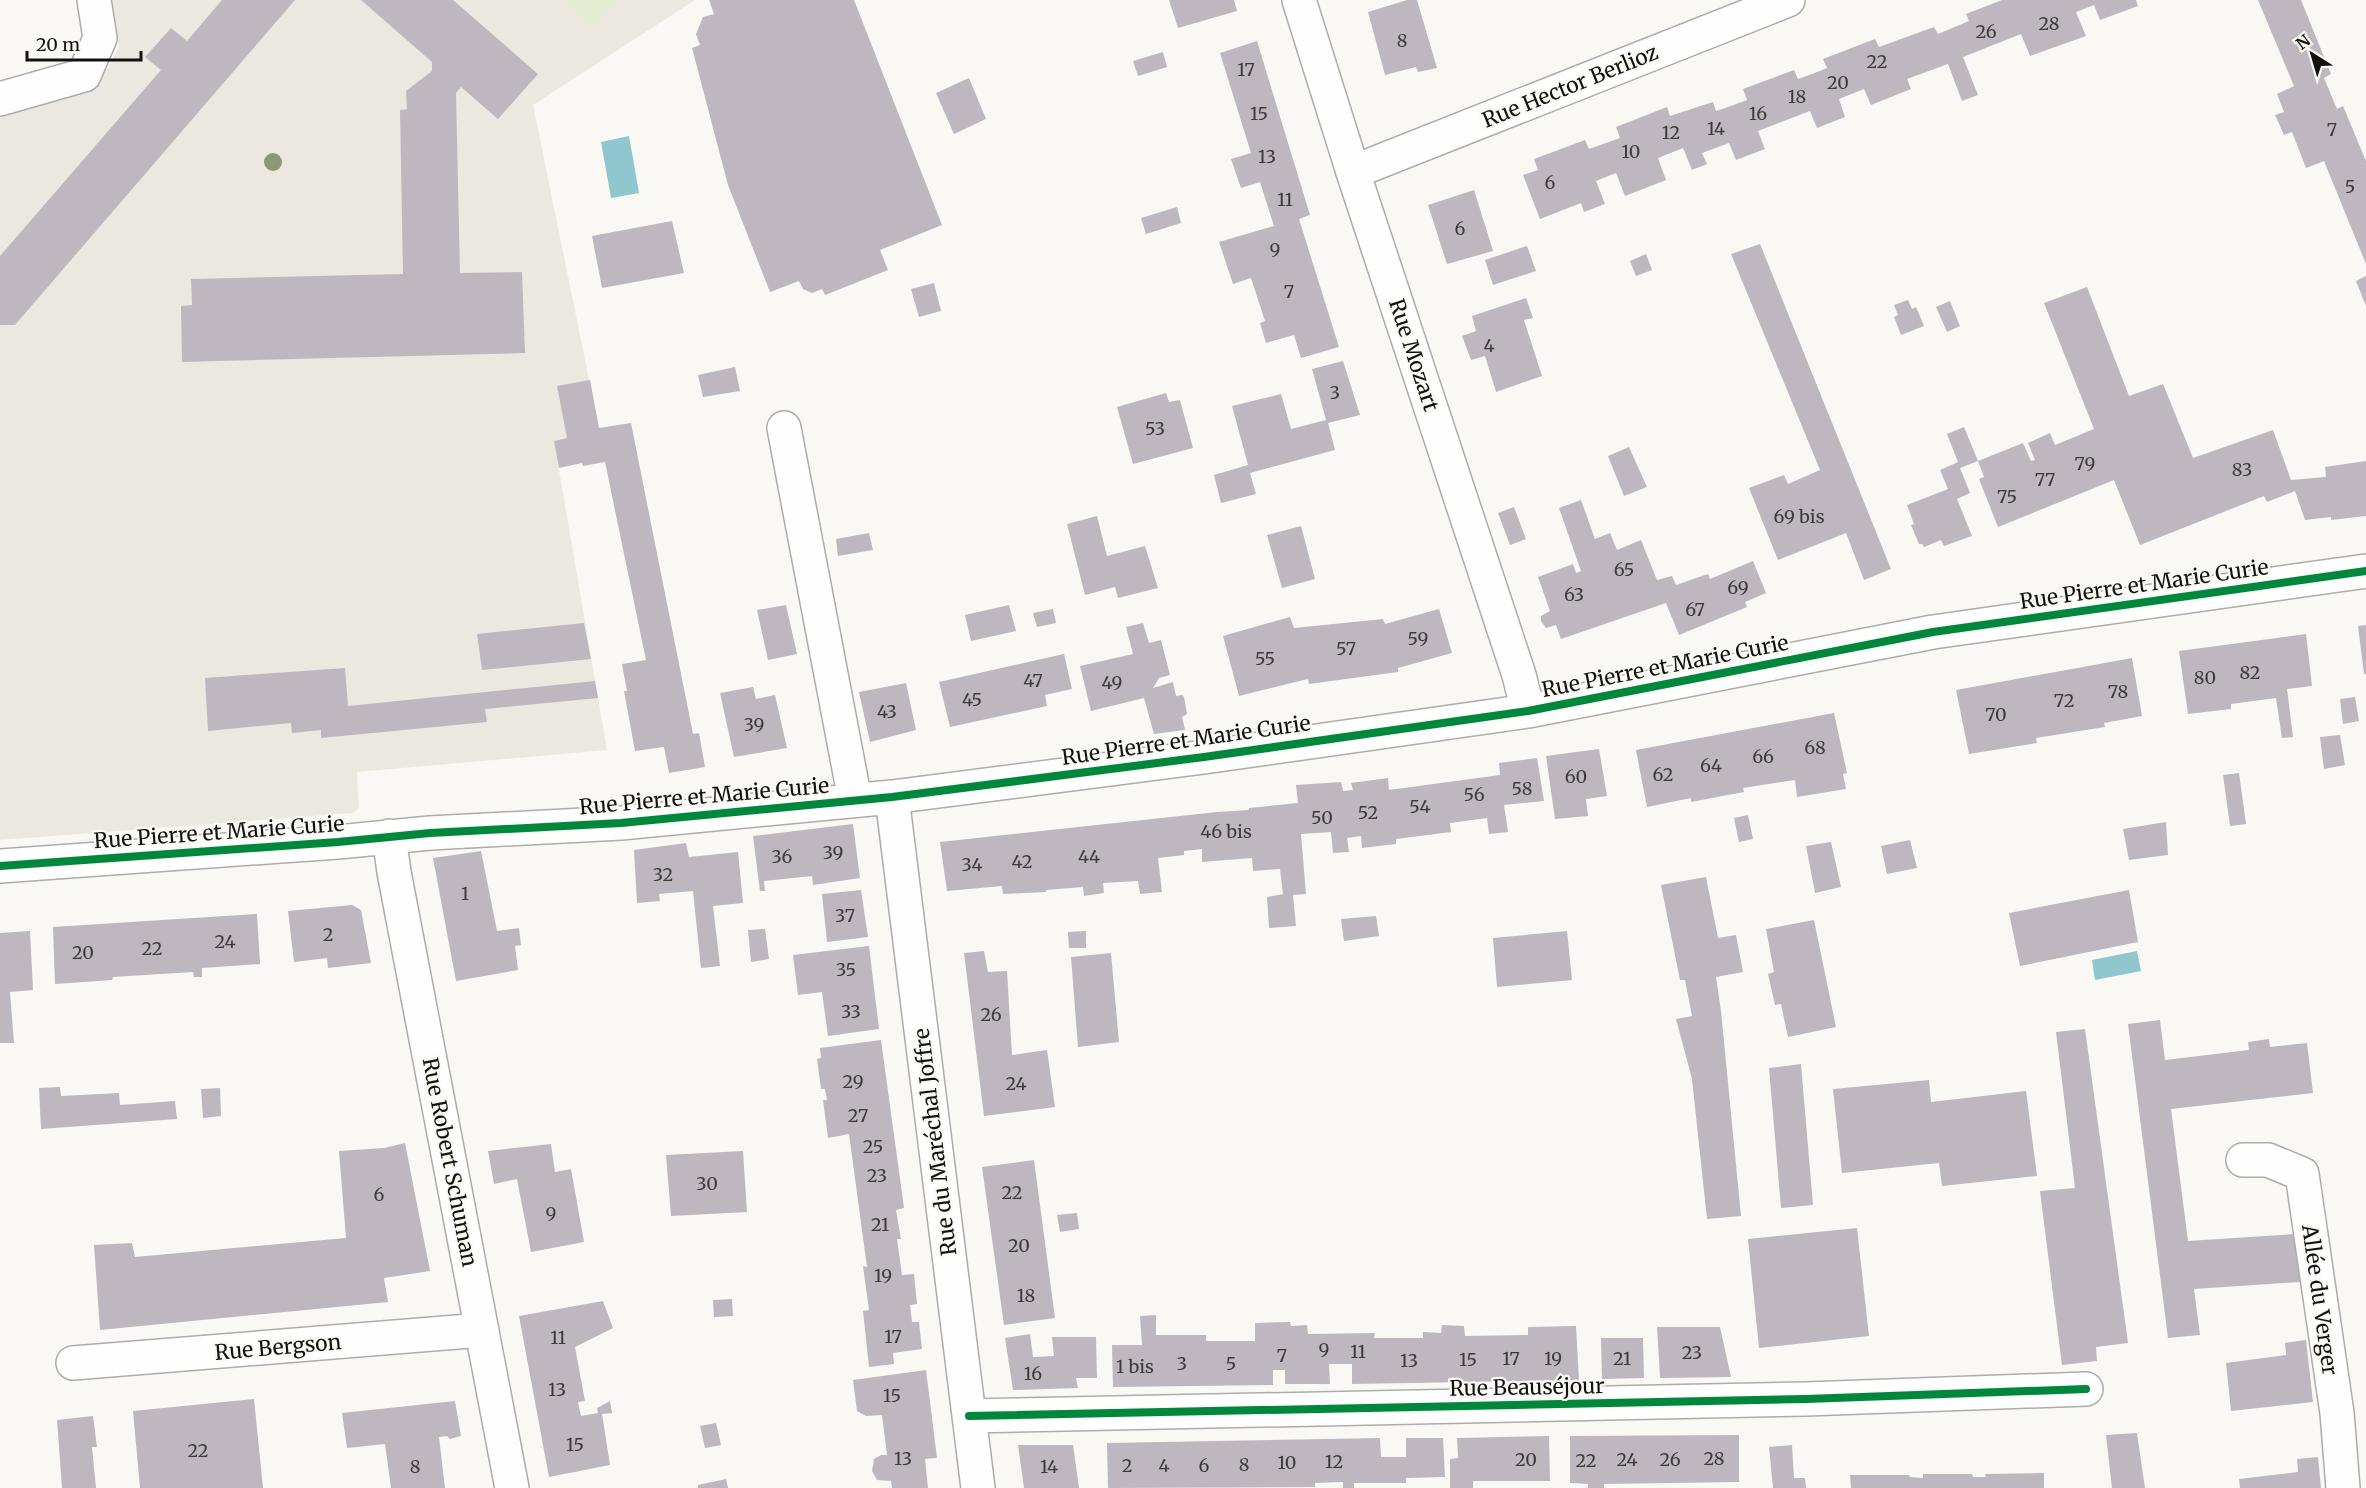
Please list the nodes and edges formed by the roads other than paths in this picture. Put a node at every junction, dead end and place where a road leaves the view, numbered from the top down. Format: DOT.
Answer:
graph roads {
  1 [pos="94,0"];
  2 [pos="1299,0"];
  3 [pos="1788,0"];
  4 [pos="0,99"];
  5 [pos="1353,172"];
  6 [pos="784,428"];
  7 [pos="2366,571"];
  8 [pos="1528,711"];
  9 [pos="892,797"];
  10 [pos="855,800"];
  11 [pos="389,836"];
  12 [pos="0,866"];
  13 [pos="2243,1160"];
  14 [pos="482,1330"];
  15 [pos="73,1363"];
  16 [pos="2086,1389"];
  17 [pos="969,1416"];
  18 [pos="512,1488"];
  19 [pos="978,1488"];
  20 [pos="2343,1488"];
  1 -- 4 [label="street"];
  2 -- 5 [label="street, Rue Mozart"];
  3 -- 5 [label="street, Rue Hector Berlioz"];
  5 -- 8 [label="street, Rue Mozart"];
  6 -- 10 [label="street"];
  7 -- 8 [label="street, Rue Pierre et Marie Curie"];
  8 -- 9 [label="street, Rue Pierre et Marie Curie"];
  9 -- 10 [label="street, Rue Pierre et Marie Curie"];
  9 -- 17 [label="street, Rue du Maréchal Joffre"];
  10 -- 11 [label="street, Rue Pierre et Marie Curie"];
  11 -- 12 [label="street, Rue Pierre et Marie Curie"];
  11 -- 14 [label="street, Rue Robert Schuman"];
  13 -- 20 [label="street, Allée du Verger"];
  14 -- 15 [label="street, Rue Bergson"];
  14 -- 18 [label="street, Rue Robert Schuman"];
  16 -- 17 [label="street, Rue Beauséjour"];
  17 -- 19 [label="street, Rue du Maréchal Joffre"];
}
